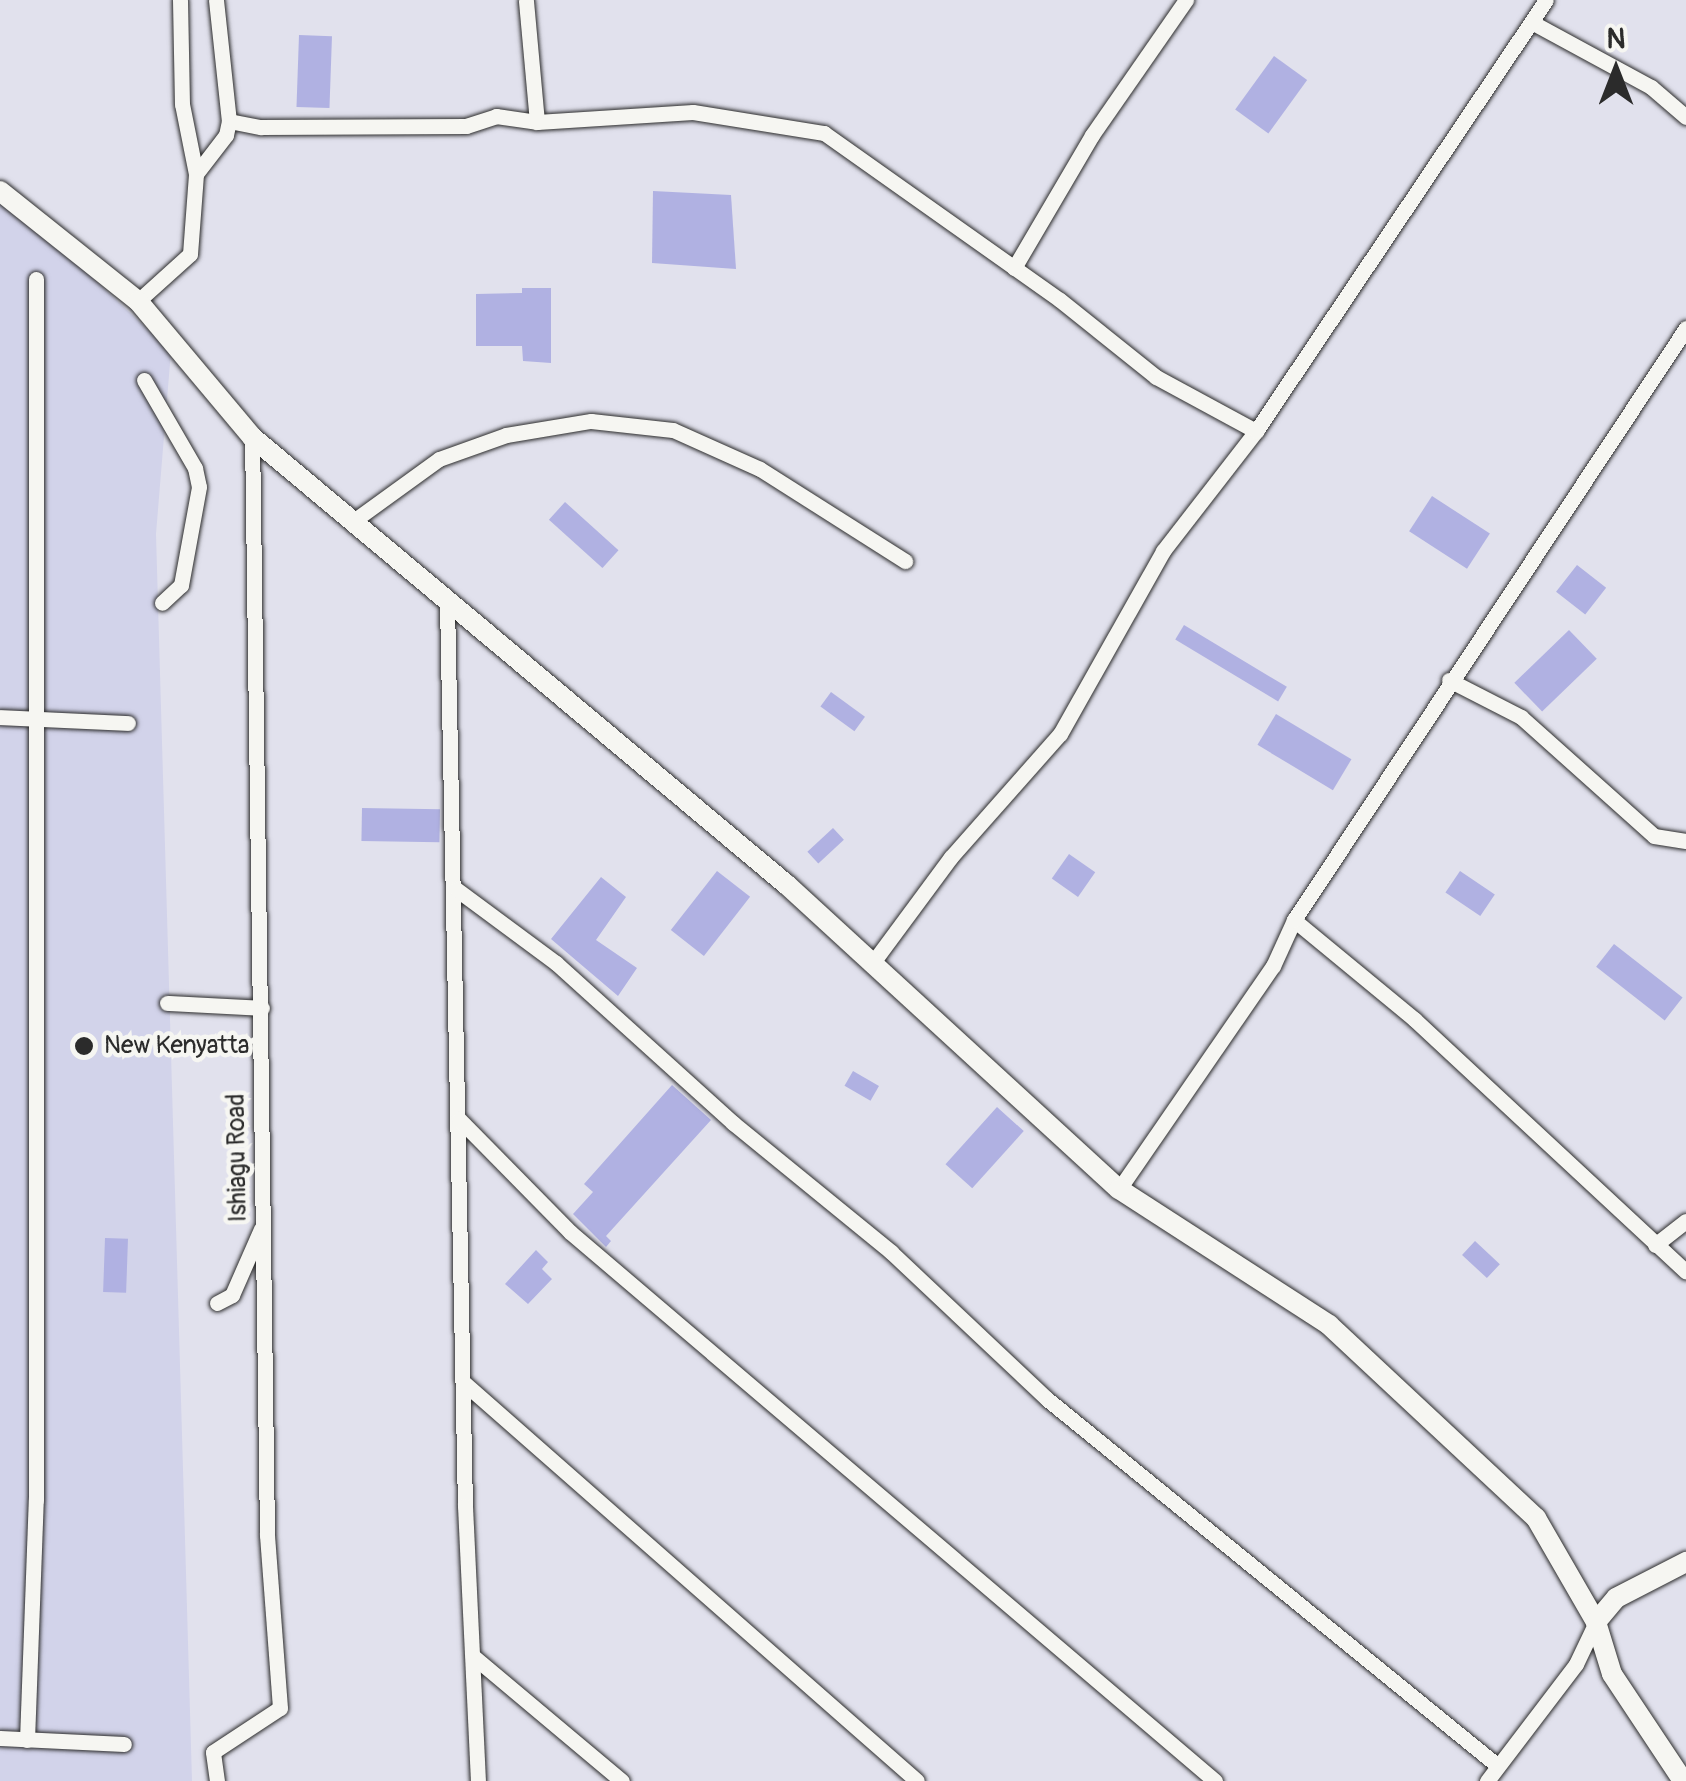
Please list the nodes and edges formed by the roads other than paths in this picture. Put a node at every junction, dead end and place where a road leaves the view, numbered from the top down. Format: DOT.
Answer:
graph roads {
  1 [pos="180,0"];
  2 [pos="216,0"];
  3 [pos="526,0"];
  4 [pos="1186,0"];
  5 [pos="1546,0"];
  6 [pos="1535,24"];
  7 [pos="1686,118"];
  8 [pos="228,121"];
  9 [pos="537,122"];
  10 [pos="196,174"];
  11 [pos="0,191"];
  12 [pos="1014,268"];
  13 [pos="36,279"];
  14 [pos="138,302"];
  15 [pos="1686,328"];
  16 [pos="144,380"];
  17 [pos="1256,431"];
  18 [pos="252,437"];
  19 [pos="352,522"];
  20 [pos="905,560"];
  21 [pos="447,602"];
  22 [pos="162,603"];
  23 [pos="1449,680"];
  24 [pos="32,716"];
  25 [pos="0,717"];
  26 [pos="128,723"];
  27 [pos="1686,841"];
  28 [pos="456,889"];
  29 [pos="1294,920"];
  30 [pos="874,962"];
  31 [pos="168,1003"];
  32 [pos="262,1008"];
  33 [pos="459,1119"];
  34 [pos="1119,1189"];
  35 [pos="264,1221"];
  36 [pos="1686,1221"];
  37 [pos="1655,1245"];
  38 [pos="1686,1272"];
  39 [pos="217,1303"];
  40 [pos="463,1382"];
  41 [pos="1686,1562"];
  42 [pos="1596,1622"];
  43 [pos="474,1656"];
  44 [pos="0,1738"];
  45 [pos="27,1740"];
  46 [pos="124,1744"];
  47 [pos="1498,1766"];
  48 [pos="217,1781"];
  49 [pos="478,1781"];
  50 [pos="622,1781"];
  51 [pos="917,1781"];
  52 [pos="1215,1781"];
  53 [pos="1487,1781"];
  54 [pos="1683,1781"];
  1 -- 10 [label="street"];
  2 -- 8 [label="street"];
  3 -- 9 [label="street"];
  4 -- 12 [label="street"];
  5 -- 6 [label="street"];
  6 -- 7 [label="street"];
  6 -- 17 [label="street"];
  8 -- 9 [label="street"];
  8 -- 10 [label="street"];
  9 -- 12 [label="street"];
  10 -- 14 [label="street"];
  11 -- 14 [label="street"];
  12 -- 17 [label="street"];
  13 -- 24 [label="street"];
  14 -- 18 [label="street"];
  15 -- 23 [label="street"];
  16 -- 22 [label="street"];
  17 -- 30 [label="street"];
  18 -- 19 [label="street"];
  18 -- 32 [label="street, Ishiagu Road"];
  19 -- 20 [label="street"];
  19 -- 21 [label="street"];
  21 -- 28 [label="street"];
  21 -- 30 [label="street"];
  23 -- 27 [label="street"];
  23 -- 29 [label="street"];
  24 -- 25 [label="street"];
  24 -- 26 [label="street"];
  24 -- 45 [label="street"];
  28 -- 33 [label="street"];
  28 -- 47 [label="street"];
  29 -- 34 [label="street"];
  29 -- 37 [label="street"];
  30 -- 34 [label="street"];
  31 -- 32 [label="street"];
  32 -- 35 [label="street, Ishiagu Road"];
  33 -- 40 [label="street"];
  33 -- 52 [label="street"];
  34 -- 42 [label="street"];
  35 -- 39 [label="street"];
  35 -- 48 [label="street, Ishiagu Road"];
  36 -- 37 [label="street"];
  37 -- 38 [label="street"];
  40 -- 43 [label="street"];
  40 -- 51 [label="street"];
  41 -- 42 [label="street"];
  42 -- 47 [label="street"];
  42 -- 54 [label="street"];
  43 -- 49 [label="street"];
  43 -- 50 [label="street"];
  44 -- 45 [label="street"];
  45 -- 46 [label="street"];
  47 -- 53 [label="street"];
}
